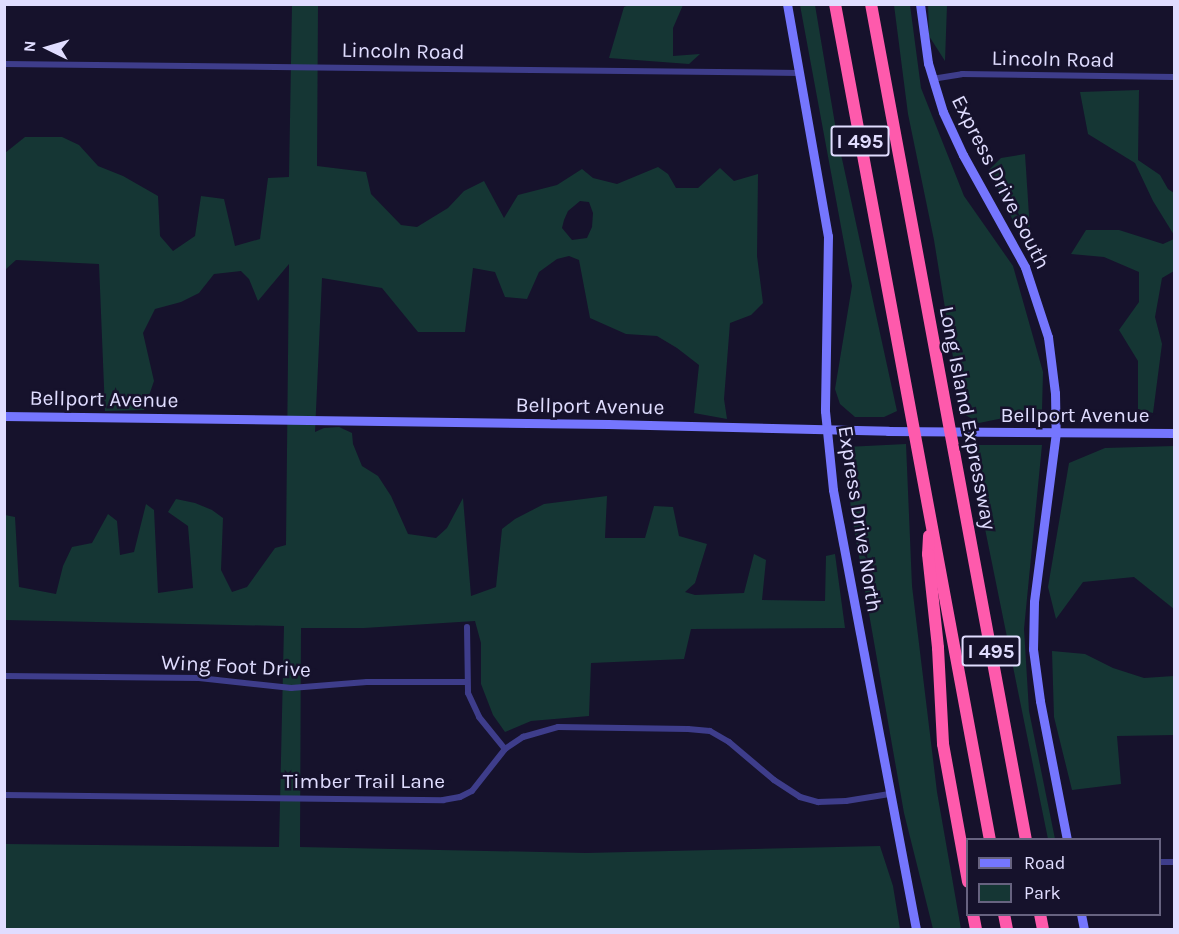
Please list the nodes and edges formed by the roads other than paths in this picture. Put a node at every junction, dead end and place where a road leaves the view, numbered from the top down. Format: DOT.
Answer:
graph roads {
  1 [pos="787,4"];
  2 [pos="835,4"];
  3 [pos="872,4"];
  4 [pos="920,4"];
  5 [pos="4,64"];
  6 [pos="800,73"];
  7 [pos="1174,77"];
  8 [pos="932,79"];
  9 [pos="4,416"];
  10 [pos="827,430"];
  11 [pos="1056,432"];
  12 [pos="1174,433"];
  13 [pos="931,520"];
  14 [pos="466,627"];
  15 [pos="4,676"];
  16 [pos="466,682"];
  17 [pos="506,749"];
  18 [pos="889,794"];
  19 [pos="4,795"];
  20 [pos="990,838"];
  21 [pos="1026,838"];
  22 [pos="1067,838"];
  23 [pos="966,871"];
  24 [pos="916,930"];
  1 -- 6 [label="main road, Express Drive North"];
  2 -- 13 [label="highway, I 495"];
  3 -- 21 [label="highway, Long Island Expressway / I 495"];
  4 -- 8 [label="main road, Express Drive South"];
  5 -- 6 [label="street, Lincoln Road"];
  6 -- 10 [label="main road, Express Drive North"];
  7 -- 8 [label="street, Lincoln Road"];
  8 -- 11 [label="main road, Express Drive South"];
  9 -- 10 [label="main road, Bellport Avenue"];
  10 -- 11 [label="main road, Bellport Avenue"];
  10 -- 18 [label="main road, Express Drive North"];
  11 -- 12 [label="main road, Bellport Avenue"];
  11 -- 22 [label="main road, Express Drive South"];
  13 -- 20 [label="highway, I 495"];
  13 -- 23 [label="highway"];
  14 -- 16 [label="street"];
  15 -- 16 [label="street, Wing Foot Drive"];
  16 -- 17 [label="street"];
  17 -- 18 [label="street, Timber Trail Lane"];
  17 -- 19 [label="street, Timber Trail Lane"];
  18 -- 24 [label="main road, Express Drive North"];
}
